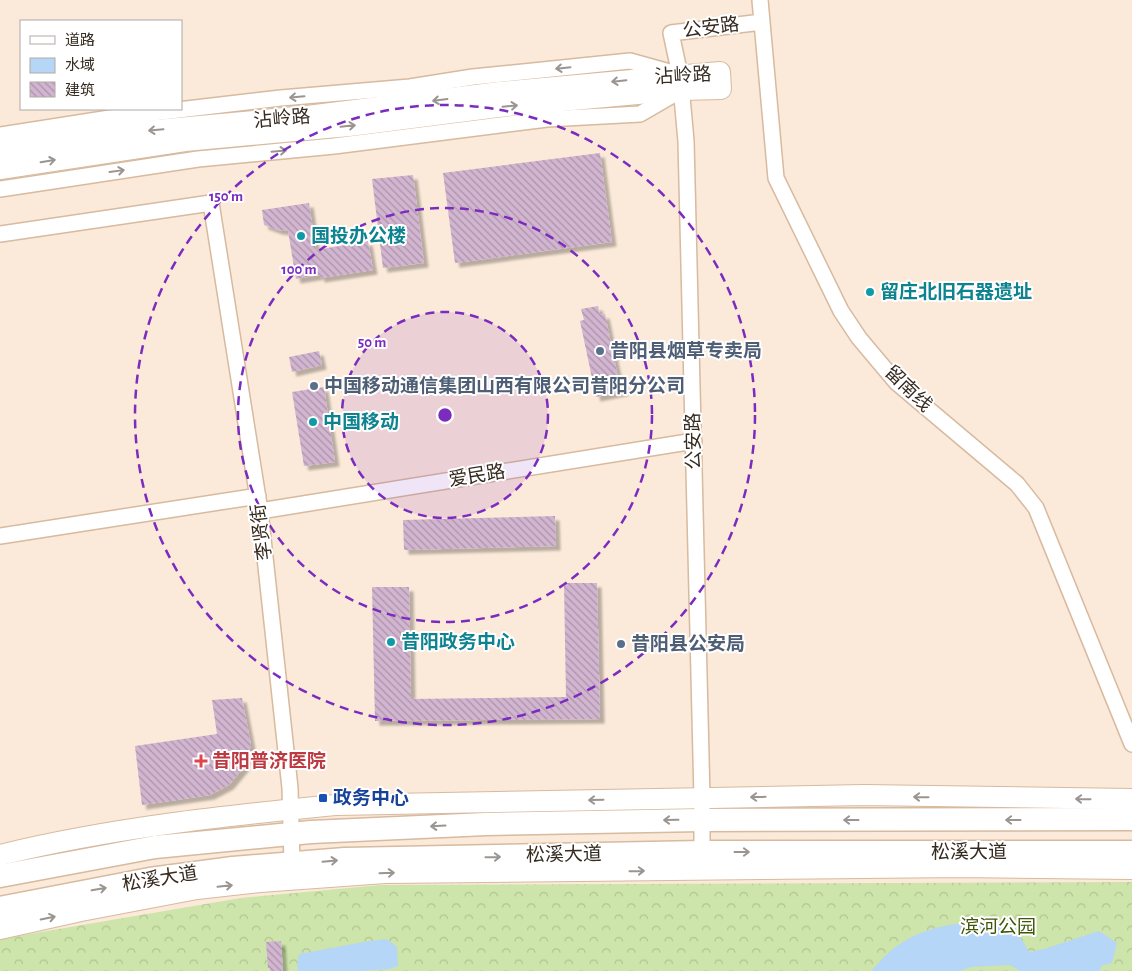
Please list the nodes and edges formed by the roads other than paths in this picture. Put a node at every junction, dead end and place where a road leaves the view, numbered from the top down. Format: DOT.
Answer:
graph roads {
  1 [pos="760,0"];
  2 [pos="762,22"];
  3 [pos="680,82"];
  4 [pos="180,110"];
  5 [pos="182,110"];
  6 [pos="0,134"];
  7 [pos="0,152"];
  8 [pos="0,169"];
  9 [pos="0,189"];
  10 [pos="0,234"];
  11 [pos="694,441"];
  12 [pos="259,503"];
  13 [pos="0,536"];
  14 [pos="1132,744"];
  15 [pos="1132,800"];
  16 [pos="702,809"];
  17 [pos="290,810"];
  18 [pos="1132,819"];
  19 [pos="290,834"];
  20 [pos="702,852"];
  21 [pos="1132,852"];
  22 [pos="0,855"];
  23 [pos="292,864"];
  24 [pos="1132,869"];
  25 [pos="0,876"];
  26 [pos="0,908"];
  27 [pos="0,929"];
  1 -- 2 [label="street, 留南线"];
  2 -- 3 [label="street, 公安路"];
  2 -- 14 [label="street, 留南线"];
  3 -- 5 [label="street, one-way"];
  3 -- 7 [label="main road, 沾岭路, one-way"];
  8 -- 3 [label="main road, 沾岭路, one-way"];
  9 -- 3 [label="street, one-way"];
  3 -- 11 [label="street, 公安路"];
  4 -- 6 [label="street, one-way"];
  10 -- 12 [label="street, 李贤街"];
  11 -- 12 [label="street, 爱民路"];
  11 -- 16 [label="street, 公安路"];
  12 -- 13 [label="street, 爱民路"];
  12 -- 17 [label="street, 李贤街"];
  15 -- 16 [label="main road, one-way"];
  16 -- 17 [label="main road, one-way"];
  18 -- 16 [label="highway, 松溪大道, one-way"];
  16 -- 19 [label="highway, 松溪大道, one-way"];
  16 -- 20 [label="street, 公安路"];
  17 -- 19 [label="street, 李贤街"];
  17 -- 22 [label="main road"];
  19 -- 23 [label="street, 李贤街"];
  19 -- 25 [label="highway, 松溪大道"];
  20 -- 21 [label="highway, 松溪大道, one-way"];
  23 -- 20 [label="highway, 松溪大道, one-way"];
  26 -- 23 [label="highway, 松溪大道, one-way"];
  27 -- 24 [label="main road, one-way"];
}
